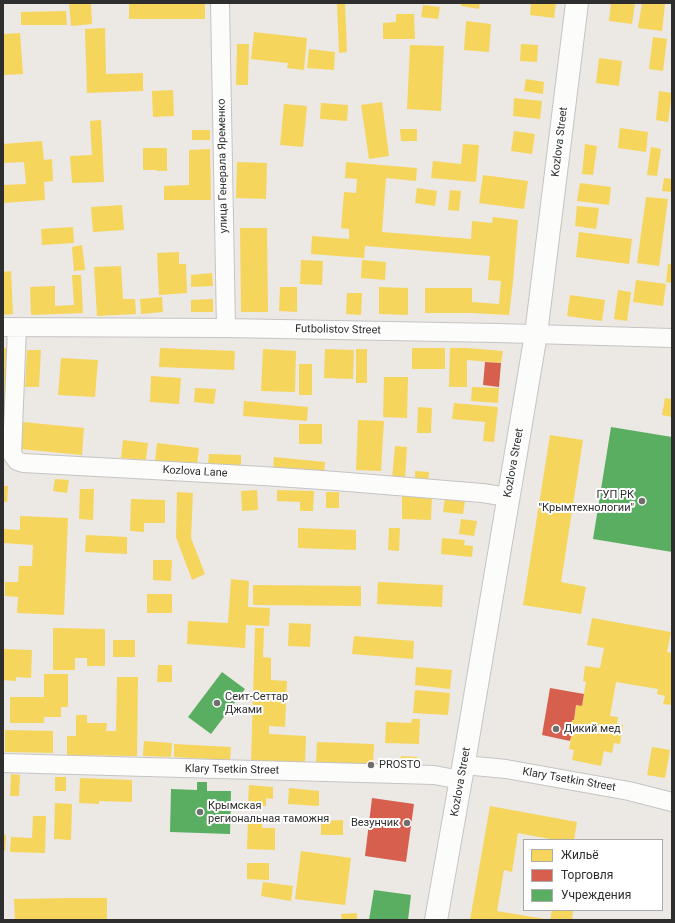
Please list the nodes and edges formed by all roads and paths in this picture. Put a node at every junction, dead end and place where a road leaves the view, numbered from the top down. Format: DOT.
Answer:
graph roads {
  1 [pos="220,3"];
  2 [pos="577,3"];
  3 [pos="10,328"];
  4 [pos="226,328"];
  5 [pos="536,334"];
  6 [pos="672,338"];
  7 [pos="508,497"];
  8 [pos="3,763"];
  9 [pos="462,772"];
  10 [pos="672,802"];
  11 [pos="436,920"];
  1 -- 4 [label="street, улица Генерала Яременко"];
  2 -- 5 [label="main road, Kozlova Street"];
  3 -- 4 [label="street, Futbolistov Street"];
  3 -- 7 [label="street, Kozlova Lane"];
  4 -- 5 [label="street, Futbolistov Street"];
  5 -- 6 [label="street, Futbolistov Street"];
  5 -- 7 [label="main road, Kozlova Street"];
  7 -- 9 [label="main road, Kozlova Street"];
  8 -- 9 [label="street, Klary Tsetkin Street"];
  9 -- 10 [label="street, Klary Tsetkin Street"];
  9 -- 11 [label="main road, Kozlova Street"];
}
